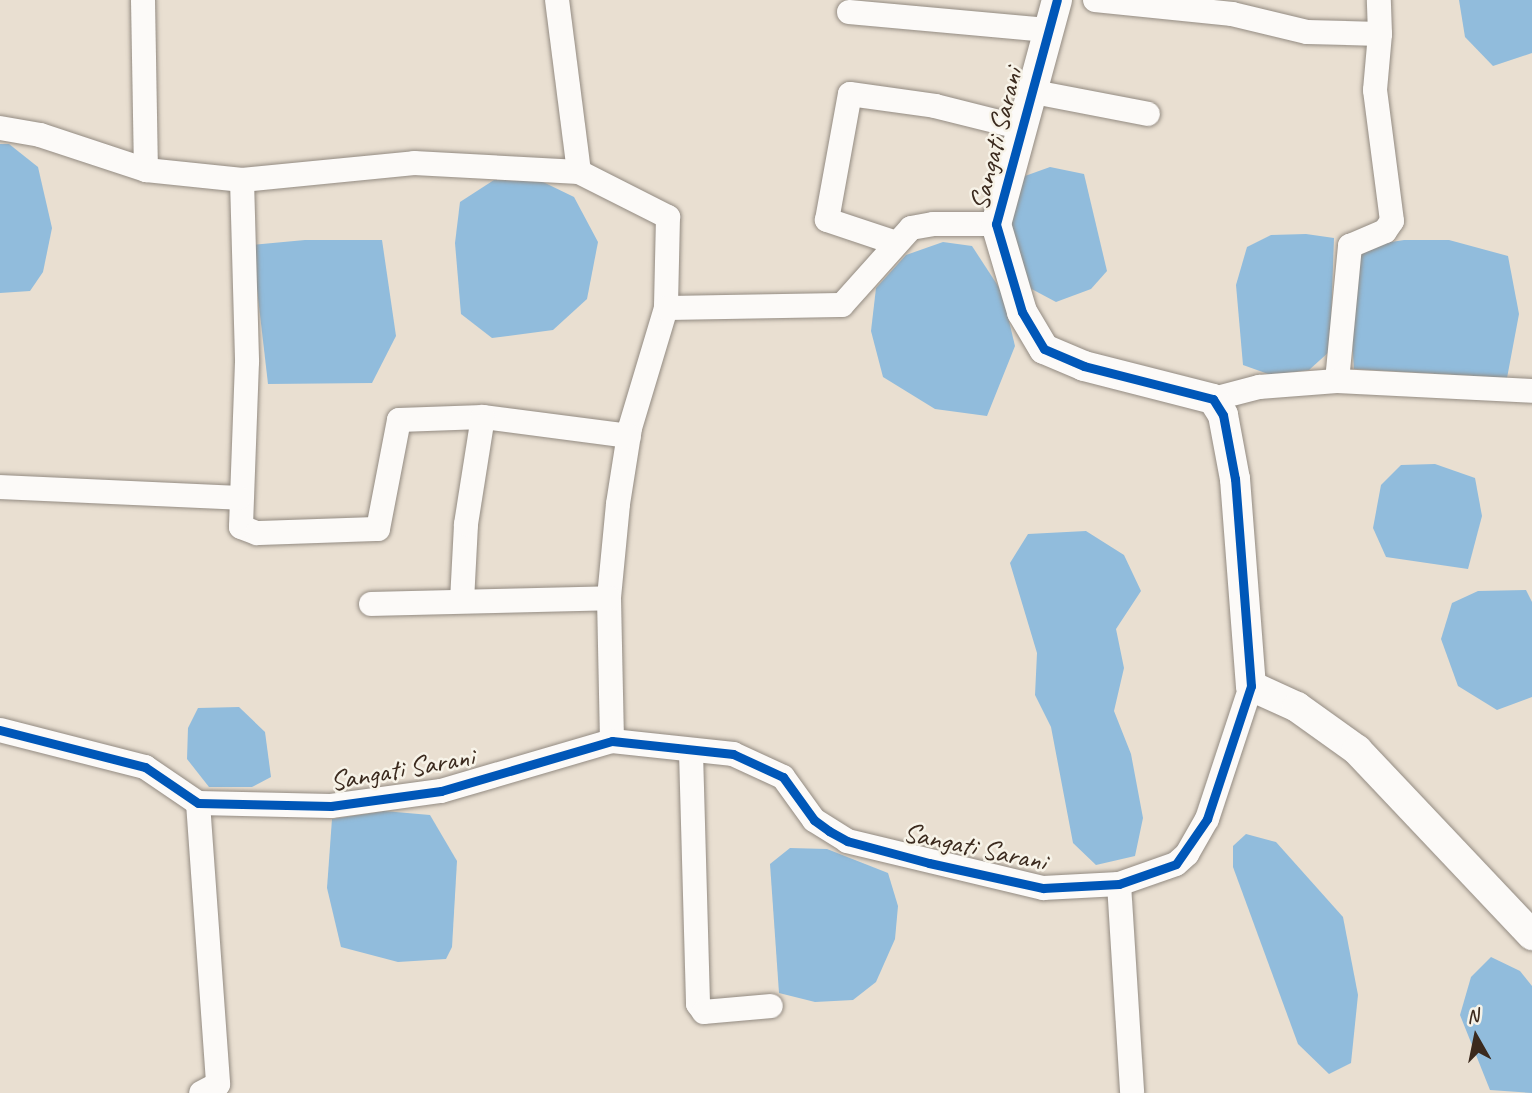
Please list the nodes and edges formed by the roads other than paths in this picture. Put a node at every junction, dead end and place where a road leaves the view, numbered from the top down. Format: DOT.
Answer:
graph roads {
  1 [pos="143,0"];
  2 [pos="557,0"];
  3 [pos="1057,0"];
  4 [pos="1095,0"];
  5 [pos="1378,0"];
  6 [pos="849,12"];
  7 [pos="1047,30"];
  8 [pos="1380,34"];
  9 [pos="1029,91"];
  10 [pos="1148,114"];
  11 [pos="1019,127"];
  12 [pos="0,128"];
  13 [pos="146,170"];
  14 [pos="579,172"];
  15 [pos="242,180"];
  16 [pos="996,224"];
  17 [pos="896,243"];
  18 [pos="666,308"];
  19 [pos="1337,381"];
  20 [pos="1532,391"];
  21 [pos="1213,399"];
  22 [pos="483,417"];
  23 [pos="629,436"];
  24 [pos="0,487"];
  25 [pos="239,498"];
  26 [pos="609,598"];
  27 [pos="462,601"];
  28 [pos="371,604"];
  29 [pos="1251,686"];
  30 [pos="0,730"];
  31 [pos="612,741"];
  32 [pos="691,752"];
  33 [pos="198,803"];
  34 [pos="1119,884"];
  35 [pos="1532,936"];
  36 [pos="771,1006"];
  37 [pos="219,1090"];
  38 [pos="1132,1093"];
  1 -- 13 [label="street"];
  2 -- 14 [label="street"];
  3 -- 7 [label="street, Sangati Sarani"];
  4 -- 8 [label="street"];
  5 -- 8 [label="street"];
  6 -- 7 [label="street"];
  7 -- 9 [label="street, Sangati Sarani"];
  8 -- 19 [label="street"];
  9 -- 10 [label="street"];
  9 -- 11 [label="street, Sangati Sarani"];
  11 -- 16 [label="street, Sangati Sarani"];
  11 -- 17 [label="street"];
  12 -- 13 [label="street"];
  13 -- 15 [label="street"];
  14 -- 15 [label="street"];
  14 -- 18 [label="street"];
  15 -- 25 [label="street"];
  16 -- 17 [label="street"];
  16 -- 21 [label="street, Sangati Sarani"];
  17 -- 18 [label="street"];
  18 -- 23 [label="street"];
  19 -- 20 [label="street"];
  19 -- 21 [label="street"];
  21 -- 29 [label="street, Sangati Sarani"];
  22 -- 23 [label="street"];
  22 -- 25 [label="street"];
  22 -- 27 [label="street"];
  23 -- 26 [label="street"];
  24 -- 25 [label="street"];
  26 -- 27 [label="street"];
  26 -- 31 [label="street"];
  27 -- 28 [label="street"];
  29 -- 34 [label="street, Sangati Sarani"];
  29 -- 35 [label="street"];
  30 -- 33 [label="street"];
  31 -- 32 [label="street, Sangati Sarani"];
  31 -- 33 [label="street, Sangati Sarani"];
  32 -- 34 [label="street, Sangati Sarani"];
  32 -- 36 [label="street"];
  33 -- 37 [label="street"];
  34 -- 38 [label="street"];
}
